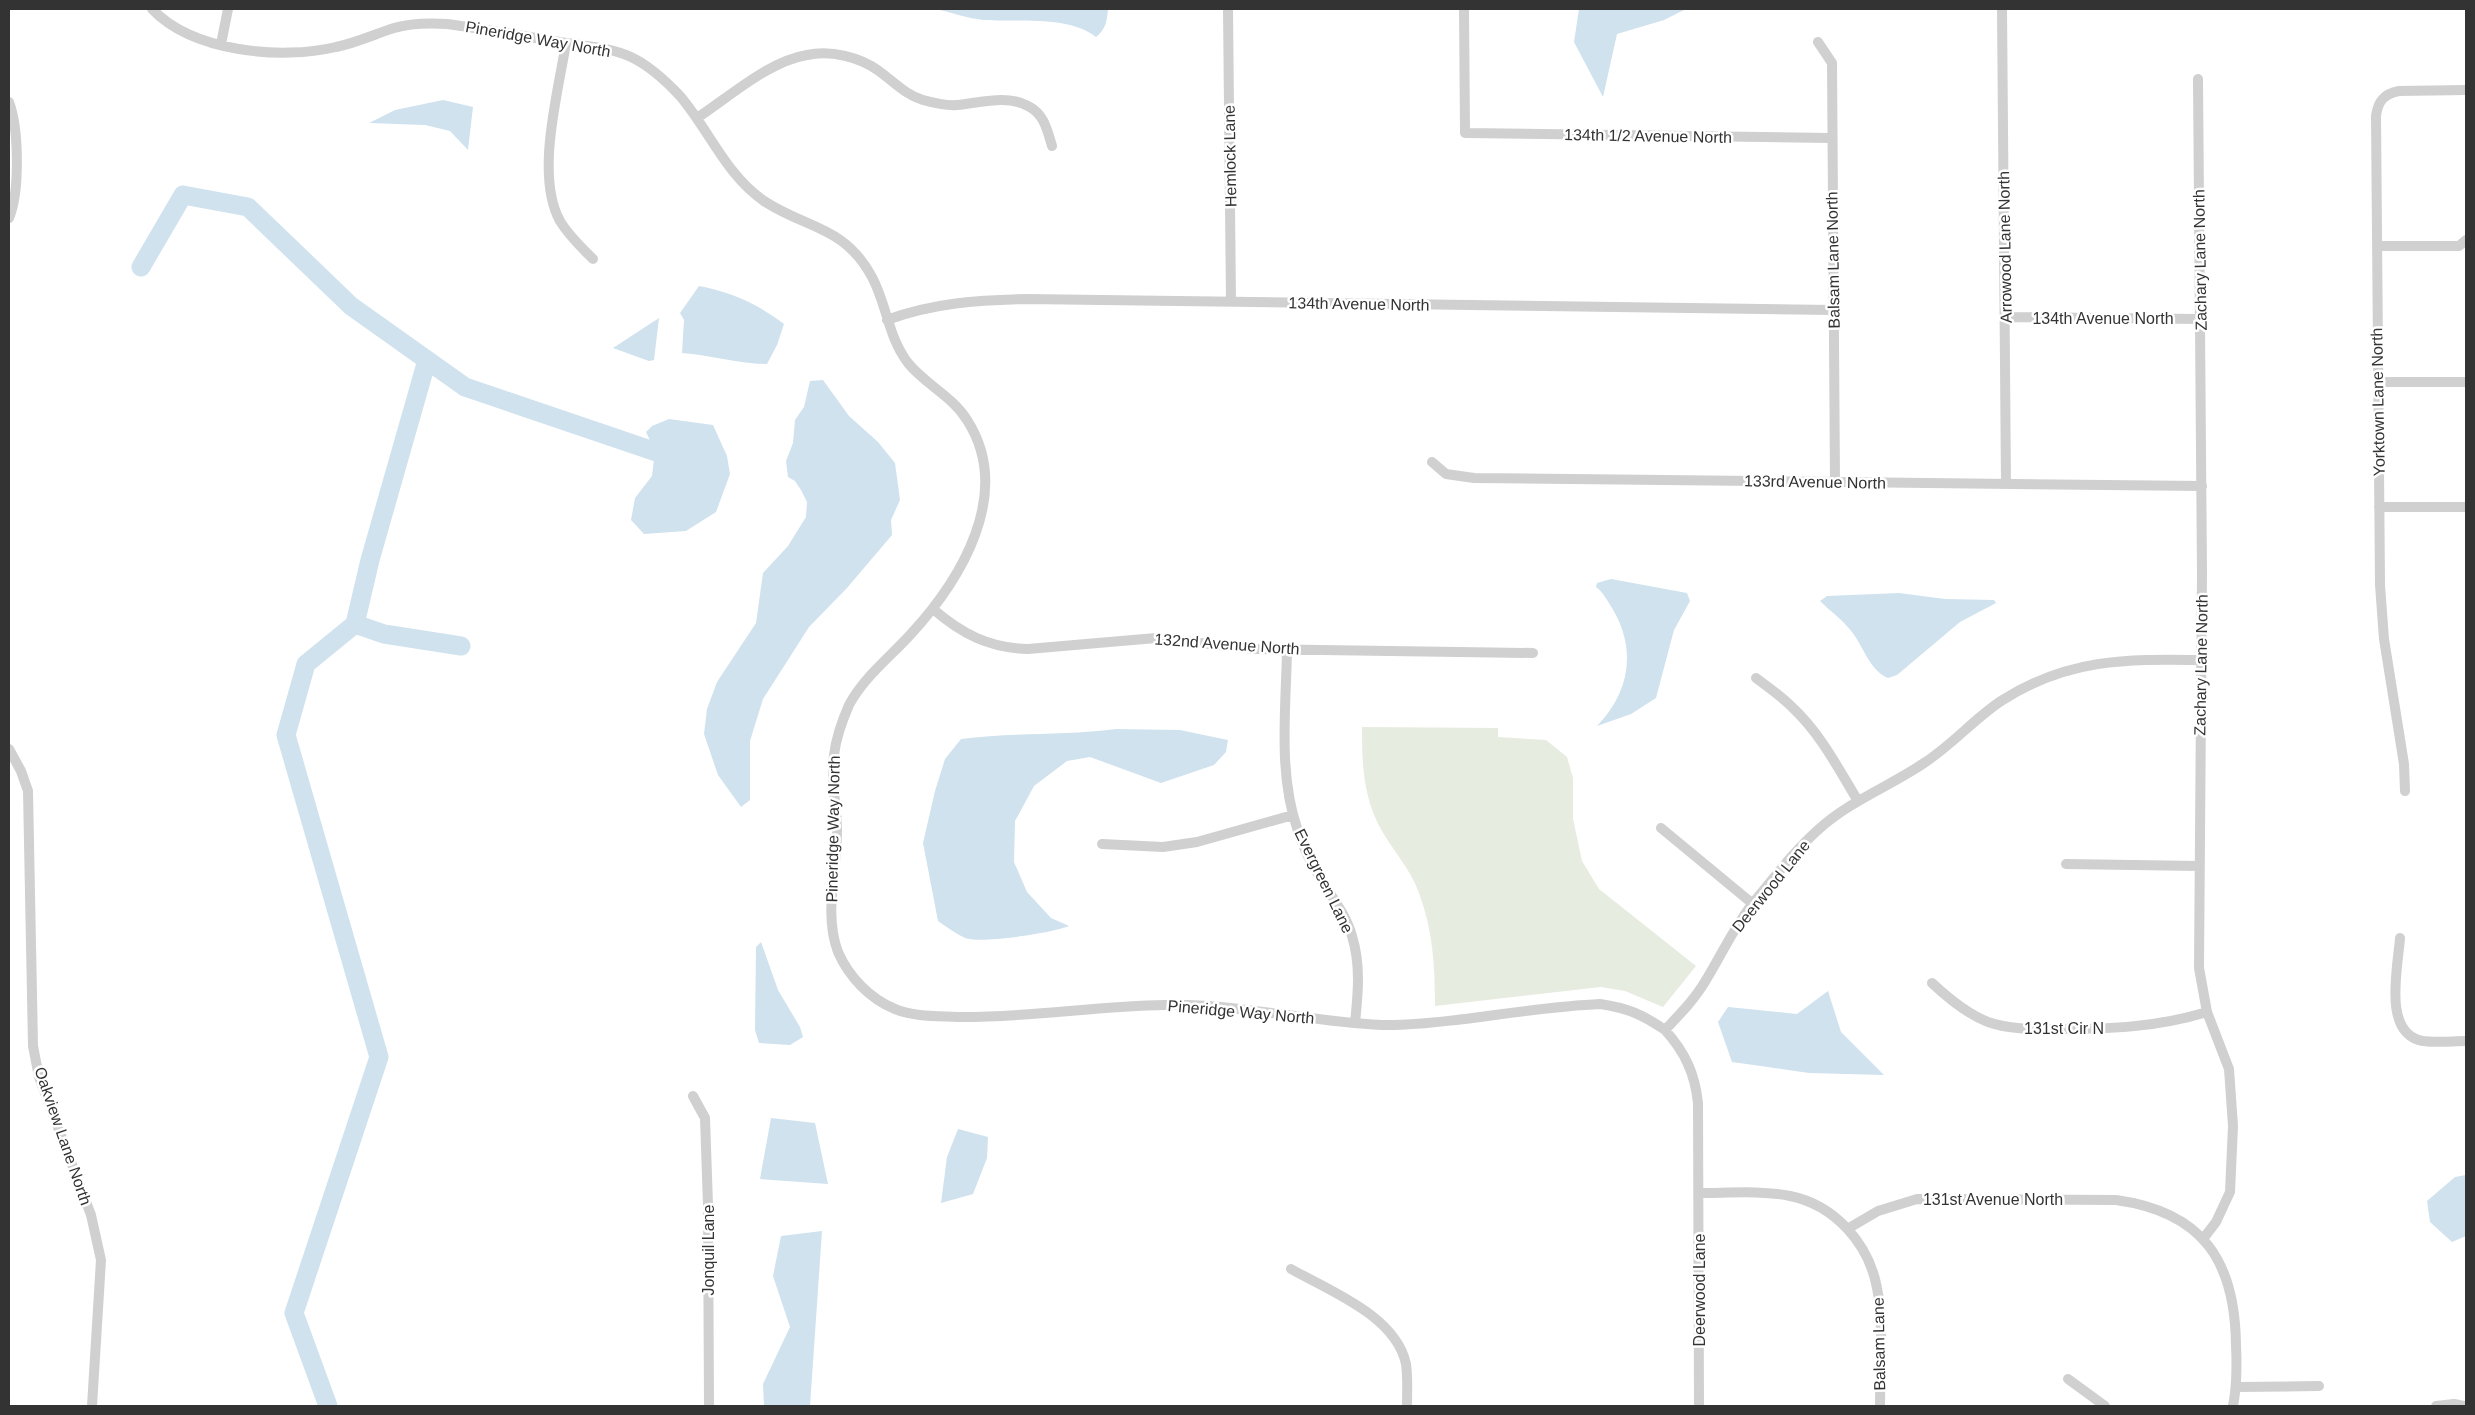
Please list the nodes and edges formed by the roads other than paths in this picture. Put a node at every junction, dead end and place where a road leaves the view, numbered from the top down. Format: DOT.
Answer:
graph roads {
  1 [pos="152,9"];
  2 [pos="228,9"];
  3 [pos="1228,9"];
  4 [pos="1464,9"];
  5 [pos="2002,9"];
  6 [pos="1818,42"];
  7 [pos="566,43"];
  8 [pos="221,44"];
  9 [pos="2198,79"];
  10 [pos="2466,90"];
  11 [pos="9,102"];
  12 [pos="697,118"];
  13 [pos="1831,138"];
  14 [pos="1052,146"];
  15 [pos="9,218"];
  16 [pos="2466,240"];
  17 [pos="2377,246"];
  18 [pos="593,259"];
  19 [pos="1232,302"];
  20 [pos="1834,310"];
  21 [pos="2005,317"];
  22 [pos="2200,319"];
  23 [pos="887,320"];
  24 [pos="2378,382"];
  25 [pos="2466,382"];
  26 [pos="1432,462"];
  27 [pos="1836,482"];
  28 [pos="2006,484"];
  29 [pos="2202,486"];
  30 [pos="2380,507"];
  31 [pos="2466,507"];
  32 [pos="933,609"];
  33 [pos="1287,650"];
  34 [pos="1533,653"];
  35 [pos="2202,660"];
  36 [pos="1756,678"];
  37 [pos="9,749"];
  38 [pos="2405,791"];
  39 [pos="1858,801"];
  40 [pos="1293,815"];
  41 [pos="1661,828"];
  42 [pos="1102,844"];
  43 [pos="2066,864"];
  44 [pos="2199,866"];
  45 [pos="1753,904"];
  46 [pos="2400,938"];
  47 [pos="1932,983"];
  48 [pos="2207,1012"];
  49 [pos="1355,1023"];
  50 [pos="1665,1030"];
  51 [pos="2466,1041"];
  52 [pos="693,1096"];
  53 [pos="1699,1193"];
  54 [pos="1849,1228"];
  55 [pos="2204,1239"];
  56 [pos="1291,1269"];
  57 [pos="2068,1379"];
  58 [pos="2318,1386"];
  59 [pos="2237,1387"];
  60 [pos="92,1406"];
  61 [pos="709,1406"];
  62 [pos="1407,1406"];
  63 [pos="1699,1406"];
  64 [pos="1880,1406"];
  65 [pos="2105,1406"];
  66 [pos="2233,1406"];
  67 [pos="2436,1406"];
  68 [pos="2464,1406"];
  1 -- 8 [label="street, Pineridge Way North"];
  2 -- 8 [label="street"];
  3 -- 19 [label="street, Hemlock Lane"];
  4 -- 13 [label="street, 134th 1/2 Avenue North"];
  5 -- 21 [label="street, Arrowood Lane North"];
  6 -- 13 [label="street, Balsam Lane North"];
  7 -- 8 [label="street, Pineridge Way North"];
  7 -- 12 [label="street, Pineridge Way North"];
  7 -- 18 [label="street"];
  9 -- 22 [label="street, Zachary Lane North"];
  10 -- 17 [label="street, Yorktown Lane North"];
  11 -- 15 [label="street"];
  12 -- 14 [label="street"];
  12 -- 23 [label="street, Pineridge Way North"];
  13 -- 20 [label="street, Balsam Lane North"];
  16 -- 17 [label="street"];
  17 -- 24 [label="street, Yorktown Lane North"];
  19 -- 20 [label="street, 134th Avenue North"];
  19 -- 23 [label="street, 134th Avenue North"];
  20 -- 27 [label="street, Balsam Lane North"];
  21 -- 22 [label="street, 134th Avenue North"];
  21 -- 28 [label="street, Arrowood Lane North"];
  22 -- 29 [label="street, Zachary Lane North"];
  23 -- 32 [label="street, Pineridge Way North"];
  24 -- 25 [label="street"];
  24 -- 30 [label="street, Yorktown Lane North"];
  26 -- 27 [label="street, 133rd Avenue North"];
  27 -- 28 [label="street, 133rd Avenue North"];
  28 -- 29 [label="street, 133rd Avenue North"];
  29 -- 35 [label="street, Zachary Lane North"];
  30 -- 31 [label="street"];
  30 -- 38 [label="street, Yorktown Lane North"];
  32 -- 33 [label="street, 132nd Avenue North"];
  32 -- 49 [label="street, Pineridge Way North"];
  33 -- 34 [label="street, 132nd Avenue North"];
  33 -- 40 [label="street, Evergreen Lane"];
  35 -- 39 [label="street, Deerwood Lane"];
  35 -- 44 [label="street, Zachary Lane North"];
  36 -- 39 [label="street"];
  37 -- 60 [label="street, Oakview Lane North"];
  39 -- 45 [label="street, Deerwood Lane"];
  40 -- 42 [label="street"];
  40 -- 49 [label="street, Evergreen Lane"];
  41 -- 45 [label="street"];
  43 -- 44 [label="street"];
  44 -- 48 [label="street, Zachary Lane North"];
  45 -- 50 [label="street, Deerwood Lane"];
  46 -- 51 [label="street"];
  47 -- 48 [label="street, 131st Cir N"];
  48 -- 55 [label="street, Zachary Lane North"];
  49 -- 50 [label="street, Pineridge Way North"];
  50 -- 53 [label="street, Deerwood Lane"];
  52 -- 61 [label="street, Jonquil Lane"];
  53 -- 54 [label="street"];
  53 -- 63 [label="street, Deerwood Lane"];
  54 -- 55 [label="street, 131st Avenue North"];
  54 -- 64 [label="street, Balsam Lane"];
  55 -- 59 [label="street"];
  56 -- 62 [label="street"];
  57 -- 65 [label="street"];
  58 -- 59 [label="street"];
  59 -- 66 [label="street"];
  67 -- 68 [label="street"];
}
